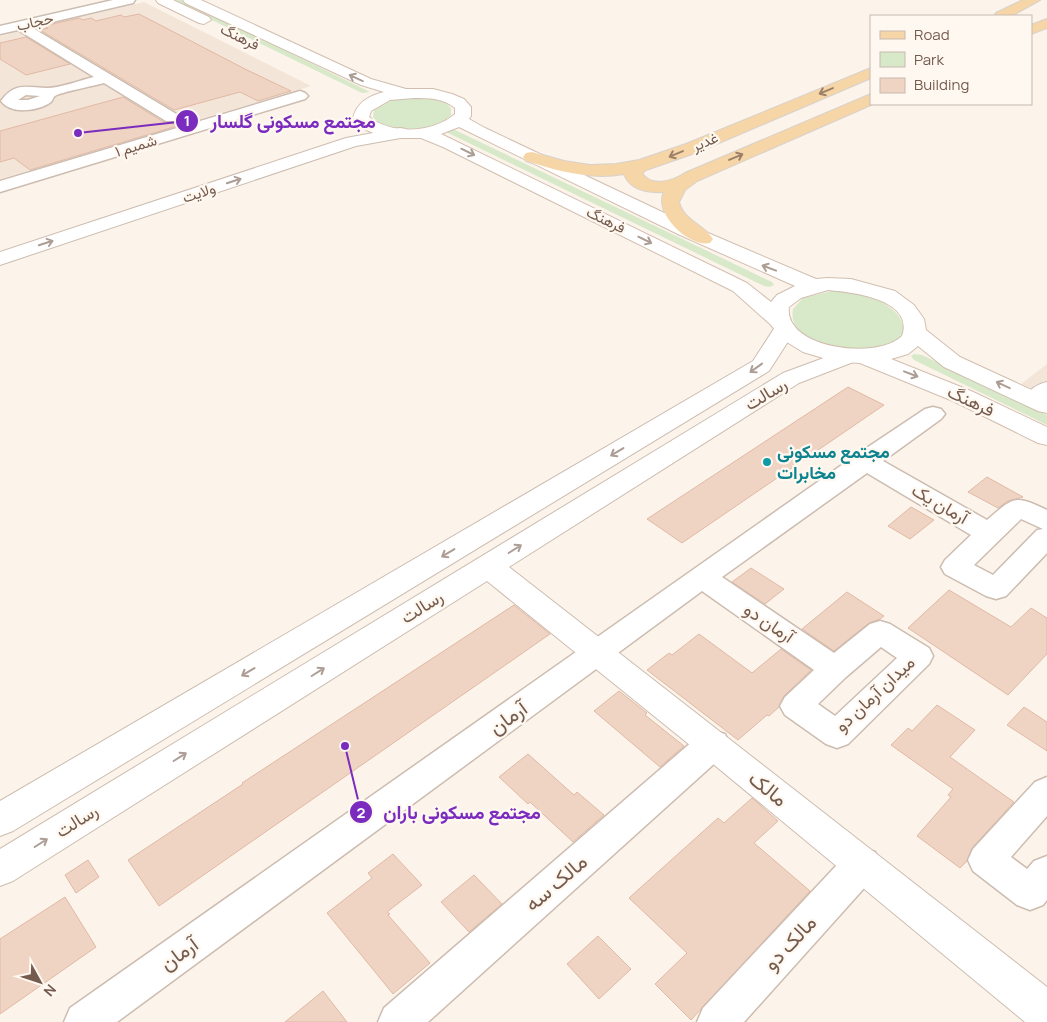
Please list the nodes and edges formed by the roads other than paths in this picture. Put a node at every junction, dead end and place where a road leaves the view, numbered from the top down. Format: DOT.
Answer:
graph roads {
  1 [pos="129,0"];
  2 [pos="163,0"];
  3 [pos="190,0"];
  4 [pos="1033,0"];
  5 [pos="1003,15"];
  6 [pos="1047,22"];
  7 [pos="20,25"];
  8 [pos="0,30"];
  9 [pos="1032,30"];
  10 [pos="870,72"];
  11 [pos="105,78"];
  12 [pos="339,85"];
  13 [pos="353,94"];
  14 [pos="402,94"];
  15 [pos="300,96"];
  16 [pos="870,99"];
  17 [pos="5,104"];
  18 [pos="172,118"];
  19 [pos="355,119"];
  20 [pos="460,120"];
  21 [pos="400,133"];
  22 [pos="424,133"];
  23 [pos="532,157"];
  24 [pos="639,167"];
  25 [pos="679,184"];
  26 [pos="0,187"];
  27 [pos="703,238"];
  28 [pos="0,245"];
  29 [pos="0,259"];
  30 [pos="814,286"];
  31 [pos="782,325"];
  32 [pos="915,332"];
  33 [pos="857,356"];
  34 [pos="1043,398"];
  35 [pos="933,414"];
  36 [pos="1047,437"];
  37 [pos="865,461"];
  38 [pos="1047,521"];
  39 [pos="989,533"];
  40 [pos="1047,537"];
  41 [pos="488,566"];
  42 [pos="702,577"];
  43 [pos="599,653"];
  44 [pos="835,669"];
  45 [pos="713,744"];
  46 [pos="1047,792"];
  47 [pos="0,820"];
  48 [pos="862,864"];
  49 [pos="0,869"];
  50 [pos="1047,873"];
  51 [pos="1047,1013"];
  52 [pos="84,1022"];
  53 [pos="398,1022"];
  54 [pos="717,1022"];
  1 -- 7 [label="street, حجاب"];
  2 -- 12 [label="main road, فرهنگ"];
  14 -- 3 [label="main road, فرهنگ, one-way"];
  4 -- 5 [label="main road"];
  6 -- 9 [label="main road"];
  7 -- 8 [label="street, حجاب"];
  7 -- 11 [label="street"];
  10 -- 24 [label="main road, غدیر, one-way"];
  11 -- 17 [label="street"];
  11 -- 18 [label="street"];
  13 -- 19 [label="main road"];
  14 -- 19 [label="main road, ولایت"];
  14 -- 20 [label="main road"];
  15 -- 26 [label="street, شمیم ۱"];
  25 -- 16 [label="main road, غدیر, one-way"];
  19 -- 21 [label="main road"];
  19 -- 28 [label="main road, ولایت"];
  20 -- 22 [label="main road"];
  20 -- 23 [label="main road, فرهنگ"];
  21 -- 22 [label="main road"];
  29 -- 21 [label="main road, ولایت, one-way"];
  22 -- 31 [label="main road, فرهنگ, one-way"];
  23 -- 24 [label="main road, غدیر"];
  23 -- 27 [label="main road, فرهنگ"];
  24 -- 25 [label="main road"];
  25 -- 27 [label="main road"];
  30 -- 27 [label="main road, فرهنگ, one-way"];
  30 -- 31 [label="main road"];
  30 -- 32 [label="main road"];
  31 -- 33 [label="main road, فرهنگ"];
  31 -- 47 [label="main road, رسالت, one-way"];
  32 -- 33 [label="main road, رسالت"];
  34 -- 32 [label="main road, فرهنگ, one-way"];
  33 -- 36 [label="main road, فرهنگ, one-way"];
  41 -- 33 [label="main road, رسالت, one-way"];
  35 -- 37 [label="street, آرمان"];
  37 -- 39 [label="street, آرمان یک"];
  37 -- 42 [label="street, آرمان"];
  38 -- 39 [label="street"];
  39 -- 40 [label="street"];
  41 -- 43 [label="main road, مالک"];
  49 -- 41 [label="main road, رسالت, one-way"];
  42 -- 43 [label="street, آرمان"];
  42 -- 44 [label="street, آرمان دو"];
  43 -- 45 [label="main road, مالک"];
  43 -- 52 [label="street, آرمان"];
  45 -- 48 [label="main road, مالک"];
  45 -- 53 [label="street, مالک سه"];
  46 -- 50 [label="street"];
  48 -- 51 [label="main road, مالک"];
  48 -- 54 [label="street, مالک دو"];
}
